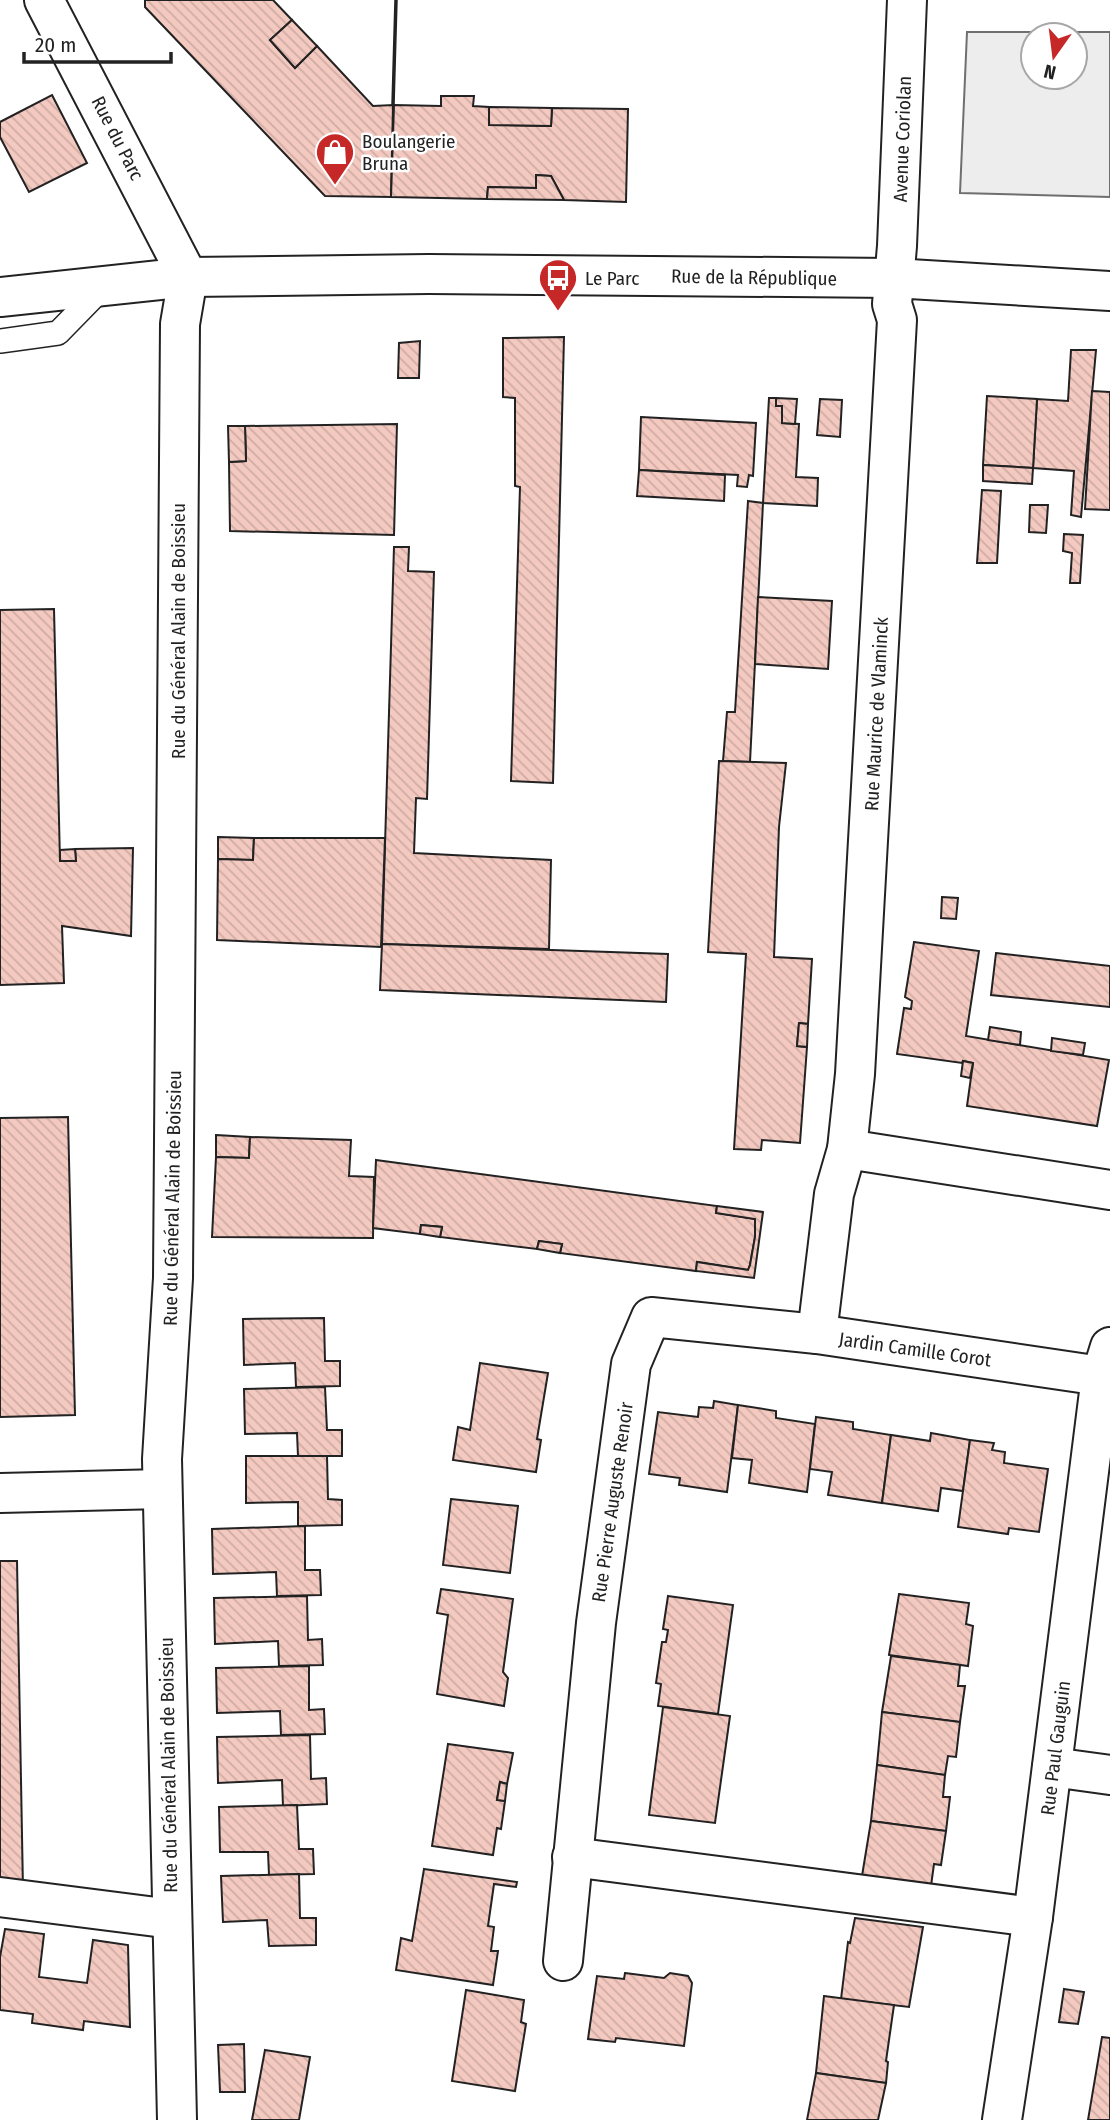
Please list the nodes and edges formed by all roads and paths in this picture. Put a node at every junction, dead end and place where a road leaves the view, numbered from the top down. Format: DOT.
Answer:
graph roads {
  1 [pos="44,0"];
  2 [pos="907,0"];
  3 [pos="188,277"];
  4 [pos="893,278"];
  5 [pos="104,286"];
  6 [pos="1110,290"];
  7 [pos="0,297"];
  8 [pos="0,341"];
  9 [pos="847,1149"];
  10 [pos="1110,1190"];
  11 [pos="817,1334"];
  12 [pos="1106,1361"];
  13 [pos="162,1489"];
  14 [pos="0,1493"];
  15 [pos="1052,1767"];
  16 [pos="1110,1775"];
  17 [pos="572,1857"];
  18 [pos="0,1897"];
  19 [pos="1033,1917"];
  20 [pos="172,1919"];
  21 [pos="563,1961"];
  22 [pos="177,2120"];
  23 [pos="1002,2120"];
  1 -- 3 [label="street, Rue du Parc"];
  2 -- 4 [label="street, Avenue Coriolan"];
  3 -- 4 [label="street, Rue de la République"];
  3 -- 5 [label="street, Rue de la République"];
  3 -- 13 [label="street, Rue du Général Alain de Boissieu"];
  4 -- 6 [label="street, Rue de la République"];
  4 -- 9 [label="street, Rue Maurice de Vlaminck"];
  5 -- 7 [label="street, Rue de la République"];
  5 -- 8 [label="lane"];
  9 -- 10 [label="street"];
  9 -- 11 [label="street, Jardin Camille Corot"];
  11 -- 12 [label="street, Jardin Camille Corot"];
  11 -- 17 [label="street, Rue Pierre Auguste Renoir"];
  12 -- 15 [label="street, Rue Paul Gauguin"];
  13 -- 14 [label="street"];
  13 -- 20 [label="street, Rue du Général Alain de Boissieu"];
  15 -- 16 [label="street"];
  15 -- 19 [label="street, Rue Paul Gauguin"];
  17 -- 19 [label="street"];
  17 -- 21 [label="street, Rue Pierre Auguste Renoir"];
  18 -- 20 [label="street"];
  19 -- 23 [label="street, Rue Paul Gauguin"];
  20 -- 22 [label="street, Rue du Général Alain de Boissieu"];
}
